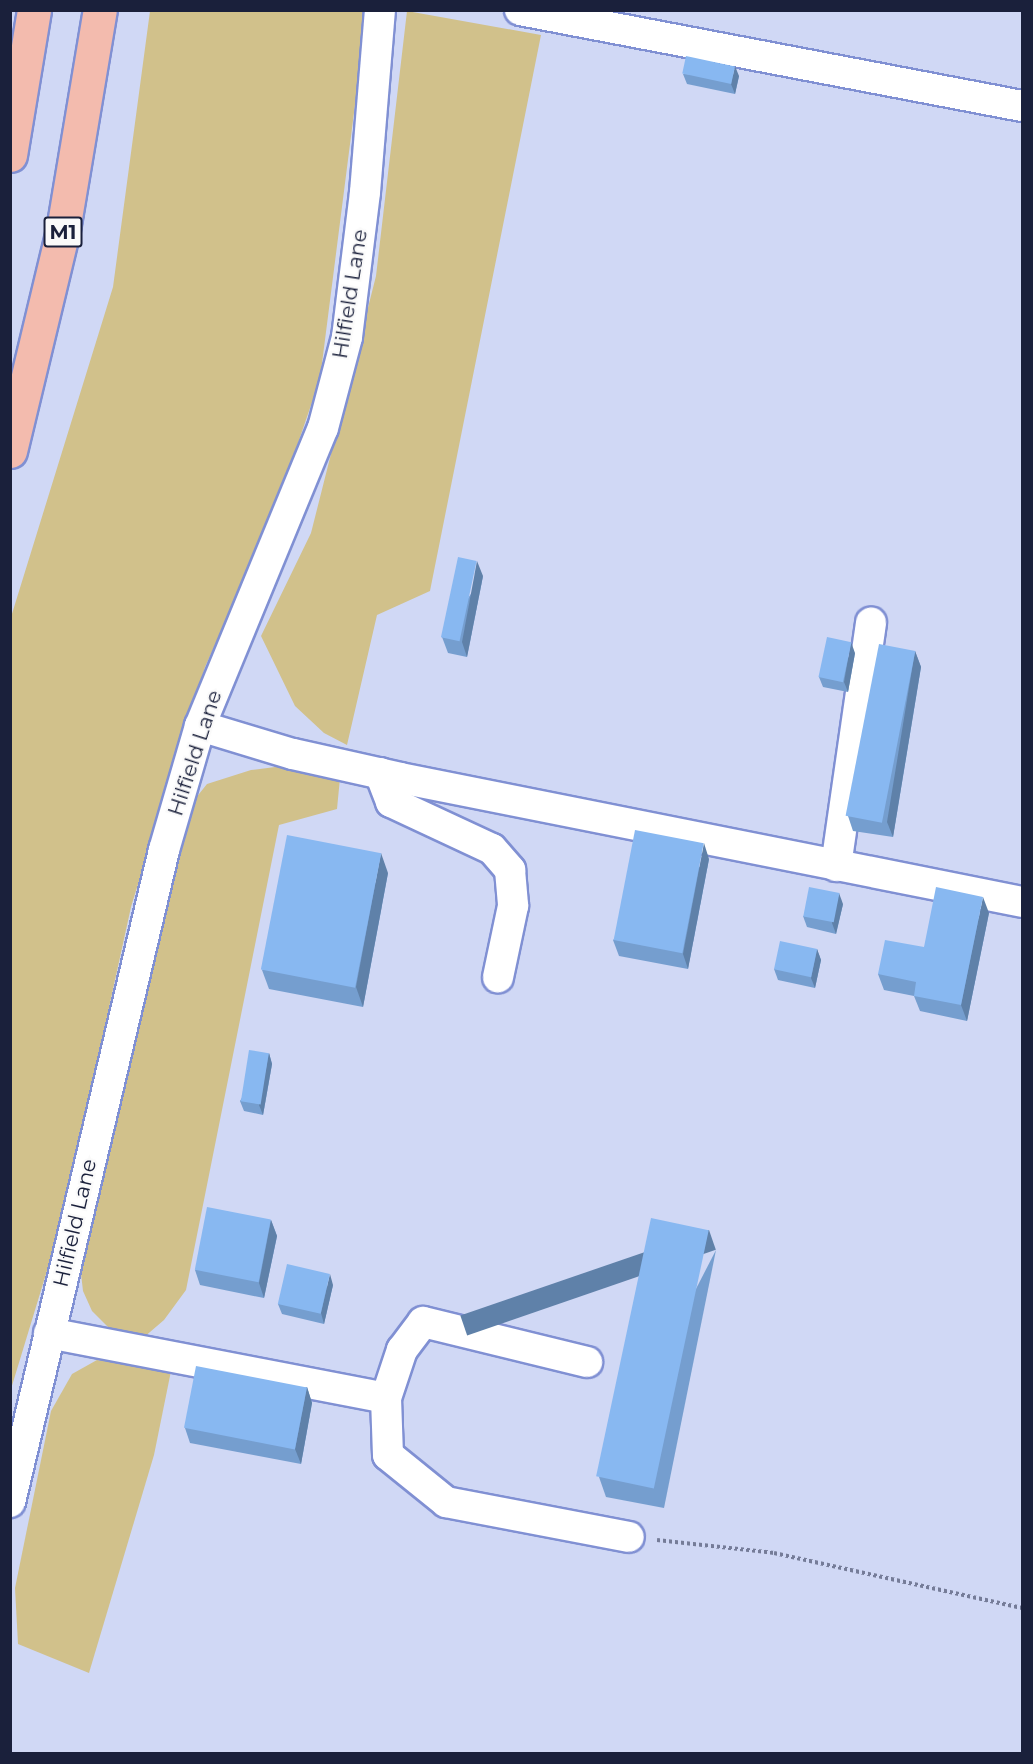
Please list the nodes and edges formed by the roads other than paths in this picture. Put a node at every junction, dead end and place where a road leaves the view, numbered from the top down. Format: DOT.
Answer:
graph roads {
  1 [pos="34,10"];
  2 [pos="100,10"];
  3 [pos="380,10"];
  4 [pos="520,10"];
  5 [pos="1023,106"];
  6 [pos="10,155"];
  7 [pos="10,451"];
  8 [pos="871,623"];
  9 [pos="200,726"];
  10 [pos="380,773"];
  11 [pos="836,866"];
  12 [pos="1023,902"];
  13 [pos="498,977"];
  14 [pos="49,1333"];
  15 [pos="587,1362"];
  16 [pos="386,1398"];
  17 [pos="10,1502"];
  18 [pos="629,1537"];
  1 -- 6 [label="highway"];
  2 -- 7 [label="highway, M1"];
  3 -- 9 [label="street, Hilfield Lane"];
  4 -- 5 [label="street"];
  8 -- 11 [label="street"];
  9 -- 10 [label="street"];
  9 -- 14 [label="street, Hilfield Lane"];
  10 -- 11 [label="street"];
  10 -- 13 [label="street"];
  11 -- 12 [label="street"];
  14 -- 16 [label="street"];
  14 -- 17 [label="street, Hilfield Lane"];
  15 -- 16 [label="street"];
  16 -- 18 [label="street"];
}
